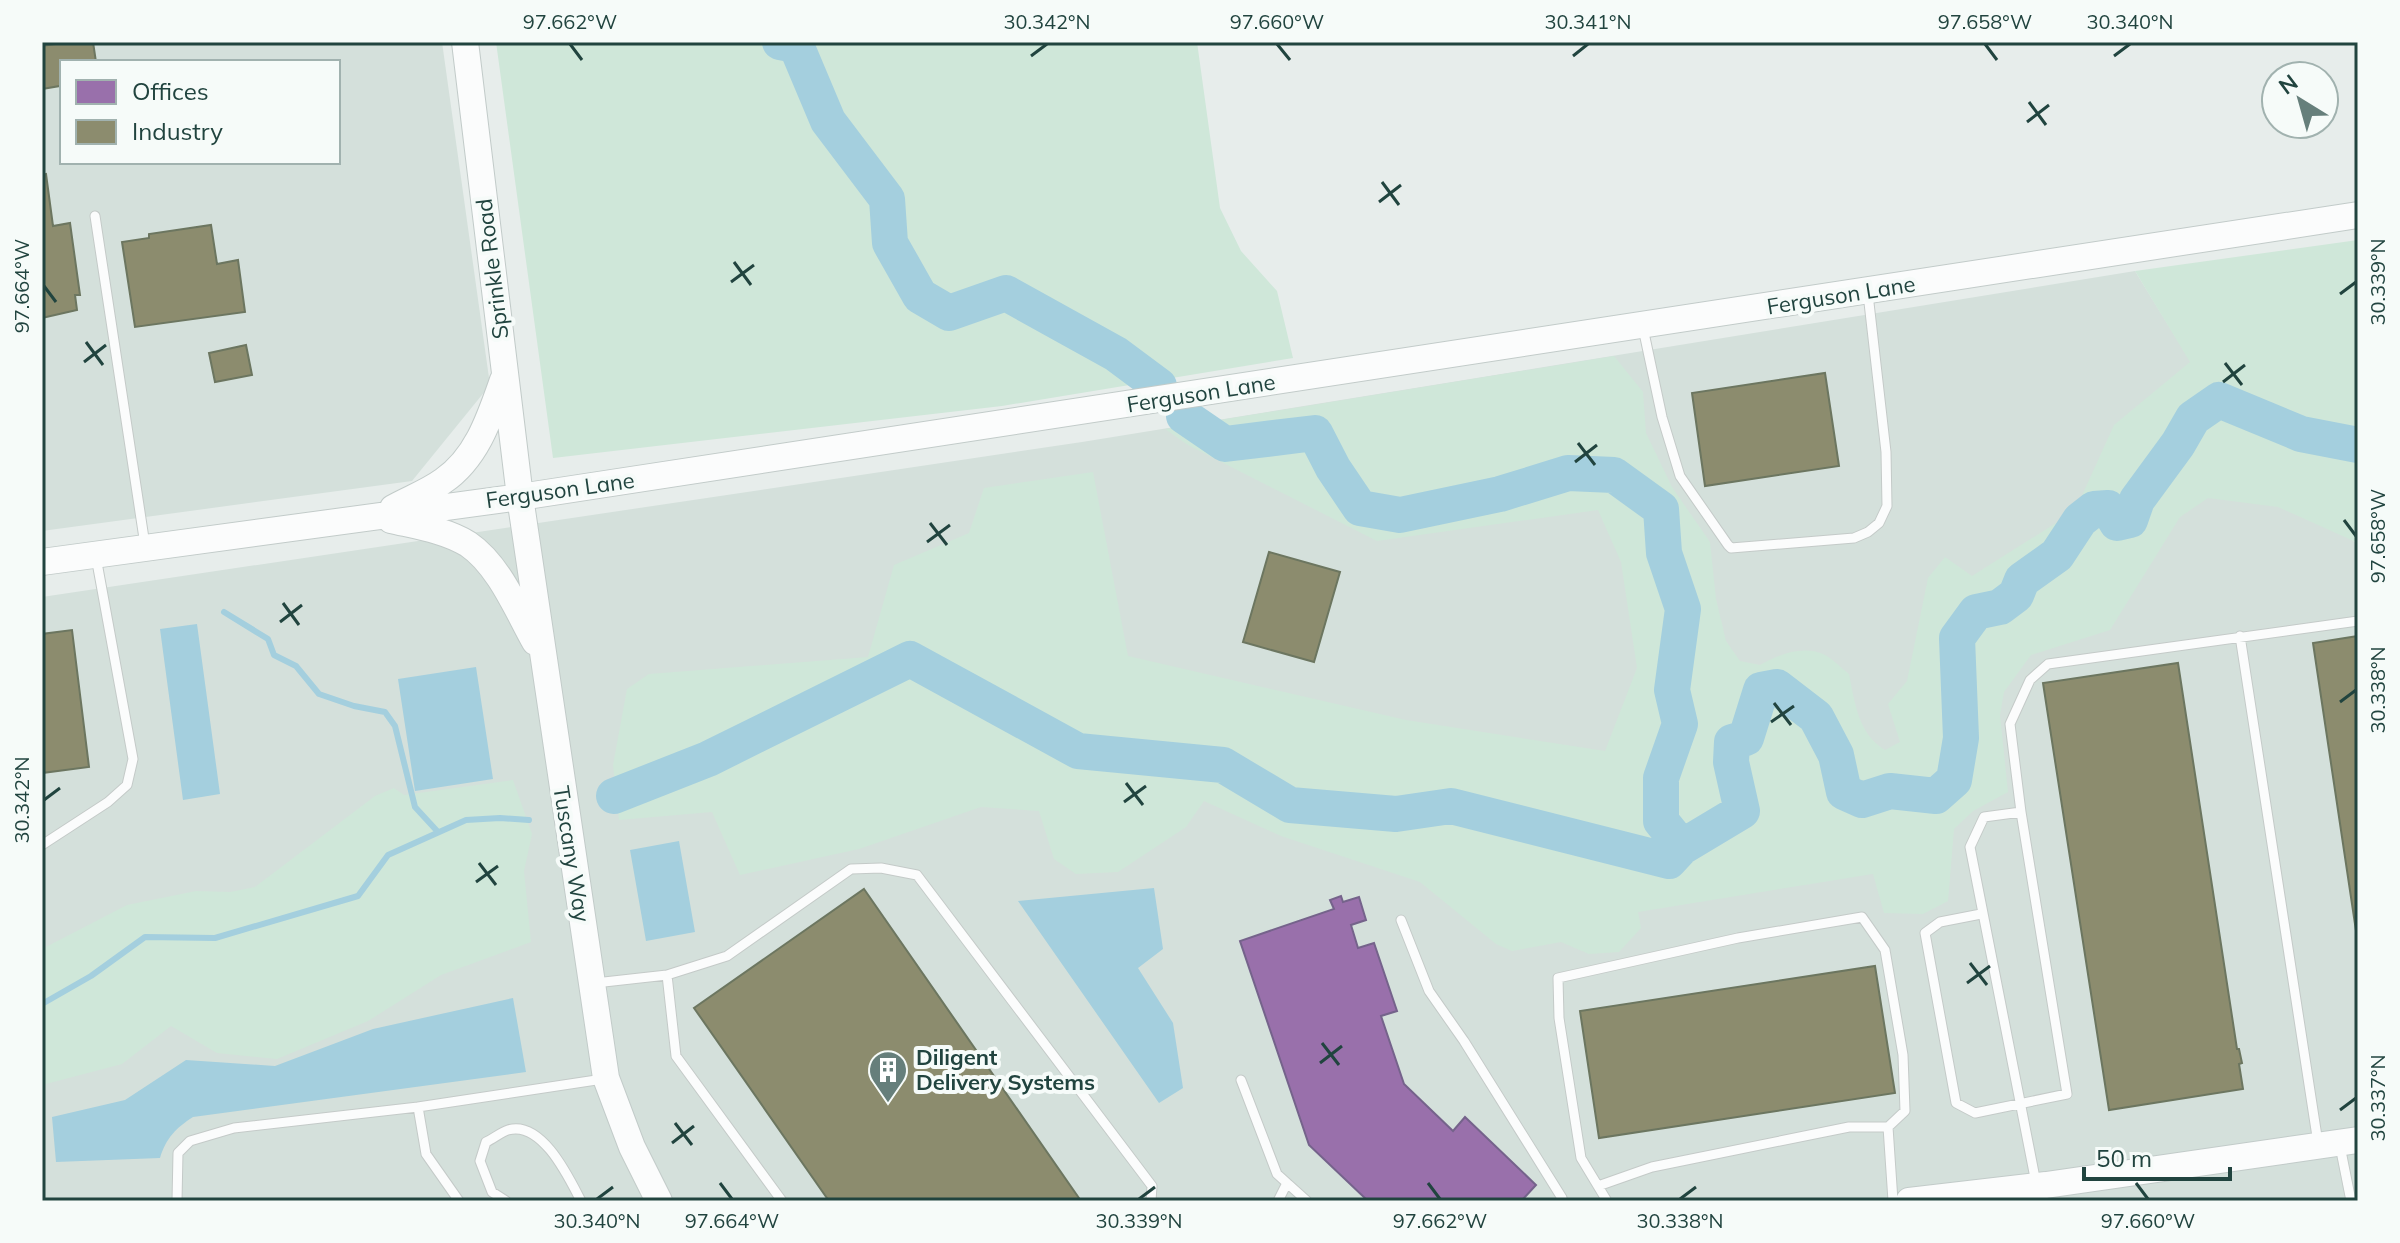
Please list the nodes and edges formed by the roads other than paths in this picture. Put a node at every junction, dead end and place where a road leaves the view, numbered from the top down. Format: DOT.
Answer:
graph roads {
  1 [pos="465,42"];
  2 [pos="2358,215"];
  3 [pos="95,216"];
  4 [pos="1867,290"];
  5 [pos="1642,325"];
  6 [pos="505,375"];
  7 [pos="520,497"];
  8 [pos="375,517"];
  9 [pos="145,548"];
  10 [pos="96,555"];
  11 [pos="42,562"];
  12 [pos="2358,621"];
  13 [pos="2240,636"];
  14 [pos="543,657"];
  15 [pos="2021,812"];
  16 [pos="42,845"];
  17 [pos="1981,914"];
  18 [pos="1401,920"];
  19 [pos="667,975"];
  20 [pos="592,983"];
  21 [pos="606,1078"];
  22 [pos="1241,1080"];
  23 [pos="2019,1105"];
  24 [pos="418,1107"];
  25 [pos="1888,1127"];
  26 [pos="2339,1143"];
  27 [pos="1287,1183"];
  28 [pos="1598,1186"];
  29 [pos="2044,1191"];
  30 [pos="177,1201"];
  31 [pos="459,1201"];
  32 [pos="506,1201"];
  33 [pos="581,1201"];
  34 [pos="659,1201"];
  35 [pos="782,1201"];
  36 [pos="1151,1201"];
  37 [pos="1278,1201"];
  38 [pos="1307,1201"];
  39 [pos="1561,1201"];
  40 [pos="1607,1201"];
  41 [pos="1893,1201"];
  42 [pos="1909,1201"];
  43 [pos="2351,1201"];
  1 -- 6 [label="street, Sprinkle Road"];
  2 -- 4 [label="street, Ferguson Lane"];
  3 -- 9 [label="lane"];
  4 -- 5 [label="street, Ferguson Lane"];
  4 -- 5 [label="lane"];
  5 -- 7 [label="street, Ferguson Lane"];
  6 -- 7 [label="street, Sprinkle Road"];
  6 -- 8 [label="street"];
  7 -- 8 [label="street, Ferguson Lane"];
  7 -- 14 [label="street, Tuscany Way"];
  8 -- 9 [label="street, Ferguson Lane"];
  8 -- 14 [label="street"];
  9 -- 10 [label="street, Ferguson Lane"];
  10 -- 11 [label="street, Ferguson Lane"];
  10 -- 16 [label="lane"];
  12 -- 13 [label="lane"];
  13 -- 15 [label="lane"];
  13 -- 26 [label="lane"];
  14 -- 20 [label="street, Tuscany Way"];
  15 -- 17 [label="lane"];
  15 -- 23 [label="lane"];
  17 -- 23 [label="lane"];
  17 -- 23 [label="lane"];
  18 -- 39 [label="lane"];
  19 -- 20 [label="lane"];
  19 -- 35 [label="lane"];
  19 -- 36 [label="lane"];
  20 -- 21 [label="street, Tuscany Way"];
  21 -- 24 [label="lane"];
  21 -- 34 [label="street, Tuscany Way"];
  22 -- 27 [label="lane"];
  23 -- 29 [label="lane"];
  24 -- 30 [label="lane"];
  24 -- 31 [label="lane"];
  25 -- 28 [label="lane"];
  25 -- 28 [label="lane"];
  25 -- 41 [label="lane"];
  26 -- 29 [label="street"];
  26 -- 43 [label="lane"];
  27 -- 37 [label="lane"];
  27 -- 38 [label="lane"];
  28 -- 40 [label="lane"];
  29 -- 42 [label="street"];
  32 -- 33 [label="lane"];
}
